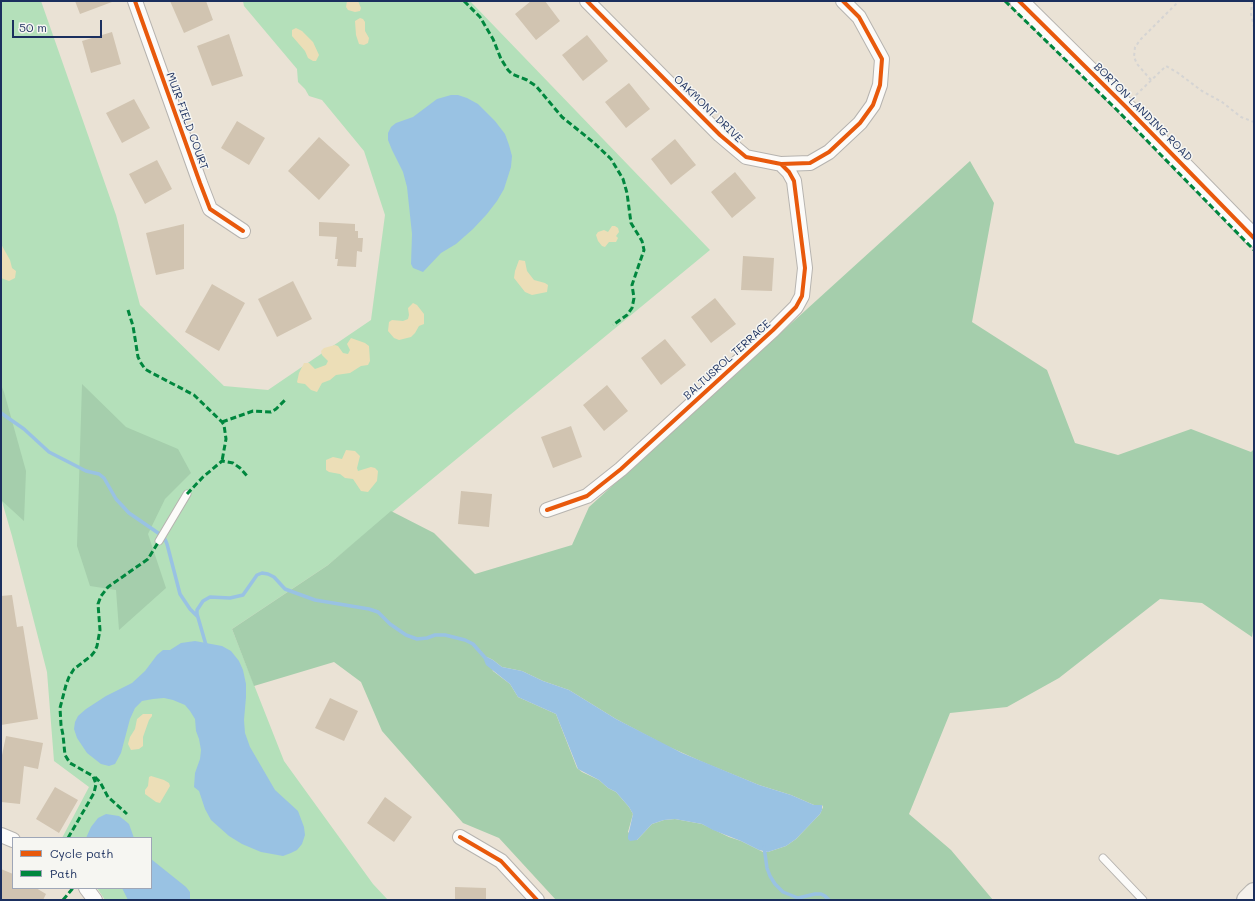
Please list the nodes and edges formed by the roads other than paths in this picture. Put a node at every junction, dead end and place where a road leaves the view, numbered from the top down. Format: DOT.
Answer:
graph roads {
  1 [pos="135,1"];
  2 [pos="587,1"];
  3 [pos="843,1"];
  4 [pos="1019,1"];
  5 [pos="782,164"];
  6 [pos="243,232"];
  7 [pos="1254,238"];
  8 [pos="187,494"];
  9 [pos="548,510"];
  10 [pos="159,541"];
  11 [pos="1,835"];
  12 [pos="460,837"];
  13 [pos="12,840"];
  14 [pos="1103,858"];
  15 [pos="87,889"];
  16 [pos="1254,893"];
  17 [pos="95,900"];
  18 [pos="537,900"];
  19 [pos="1143,900"];
  20 [pos="1246,900"];
  1 -- 6 [label="street, MUIR FIELD COURT"];
  2 -- 5 [label="street, OAKMONT DRIVE"];
  3 -- 5 [label="street, OAKMONT DRIVE"];
  4 -- 7 [label="street, BORTON LANDING ROAD"];
  5 -- 9 [label="street, BALTUSROL TERRACE"];
  8 -- 10 [label="lane"];
  11 -- 13 [label="street"];
  12 -- 18 [label="street"];
  14 -- 19 [label="lane"];
  15 -- 17 [label="street"];
  16 -- 20 [label="main road"];
}
